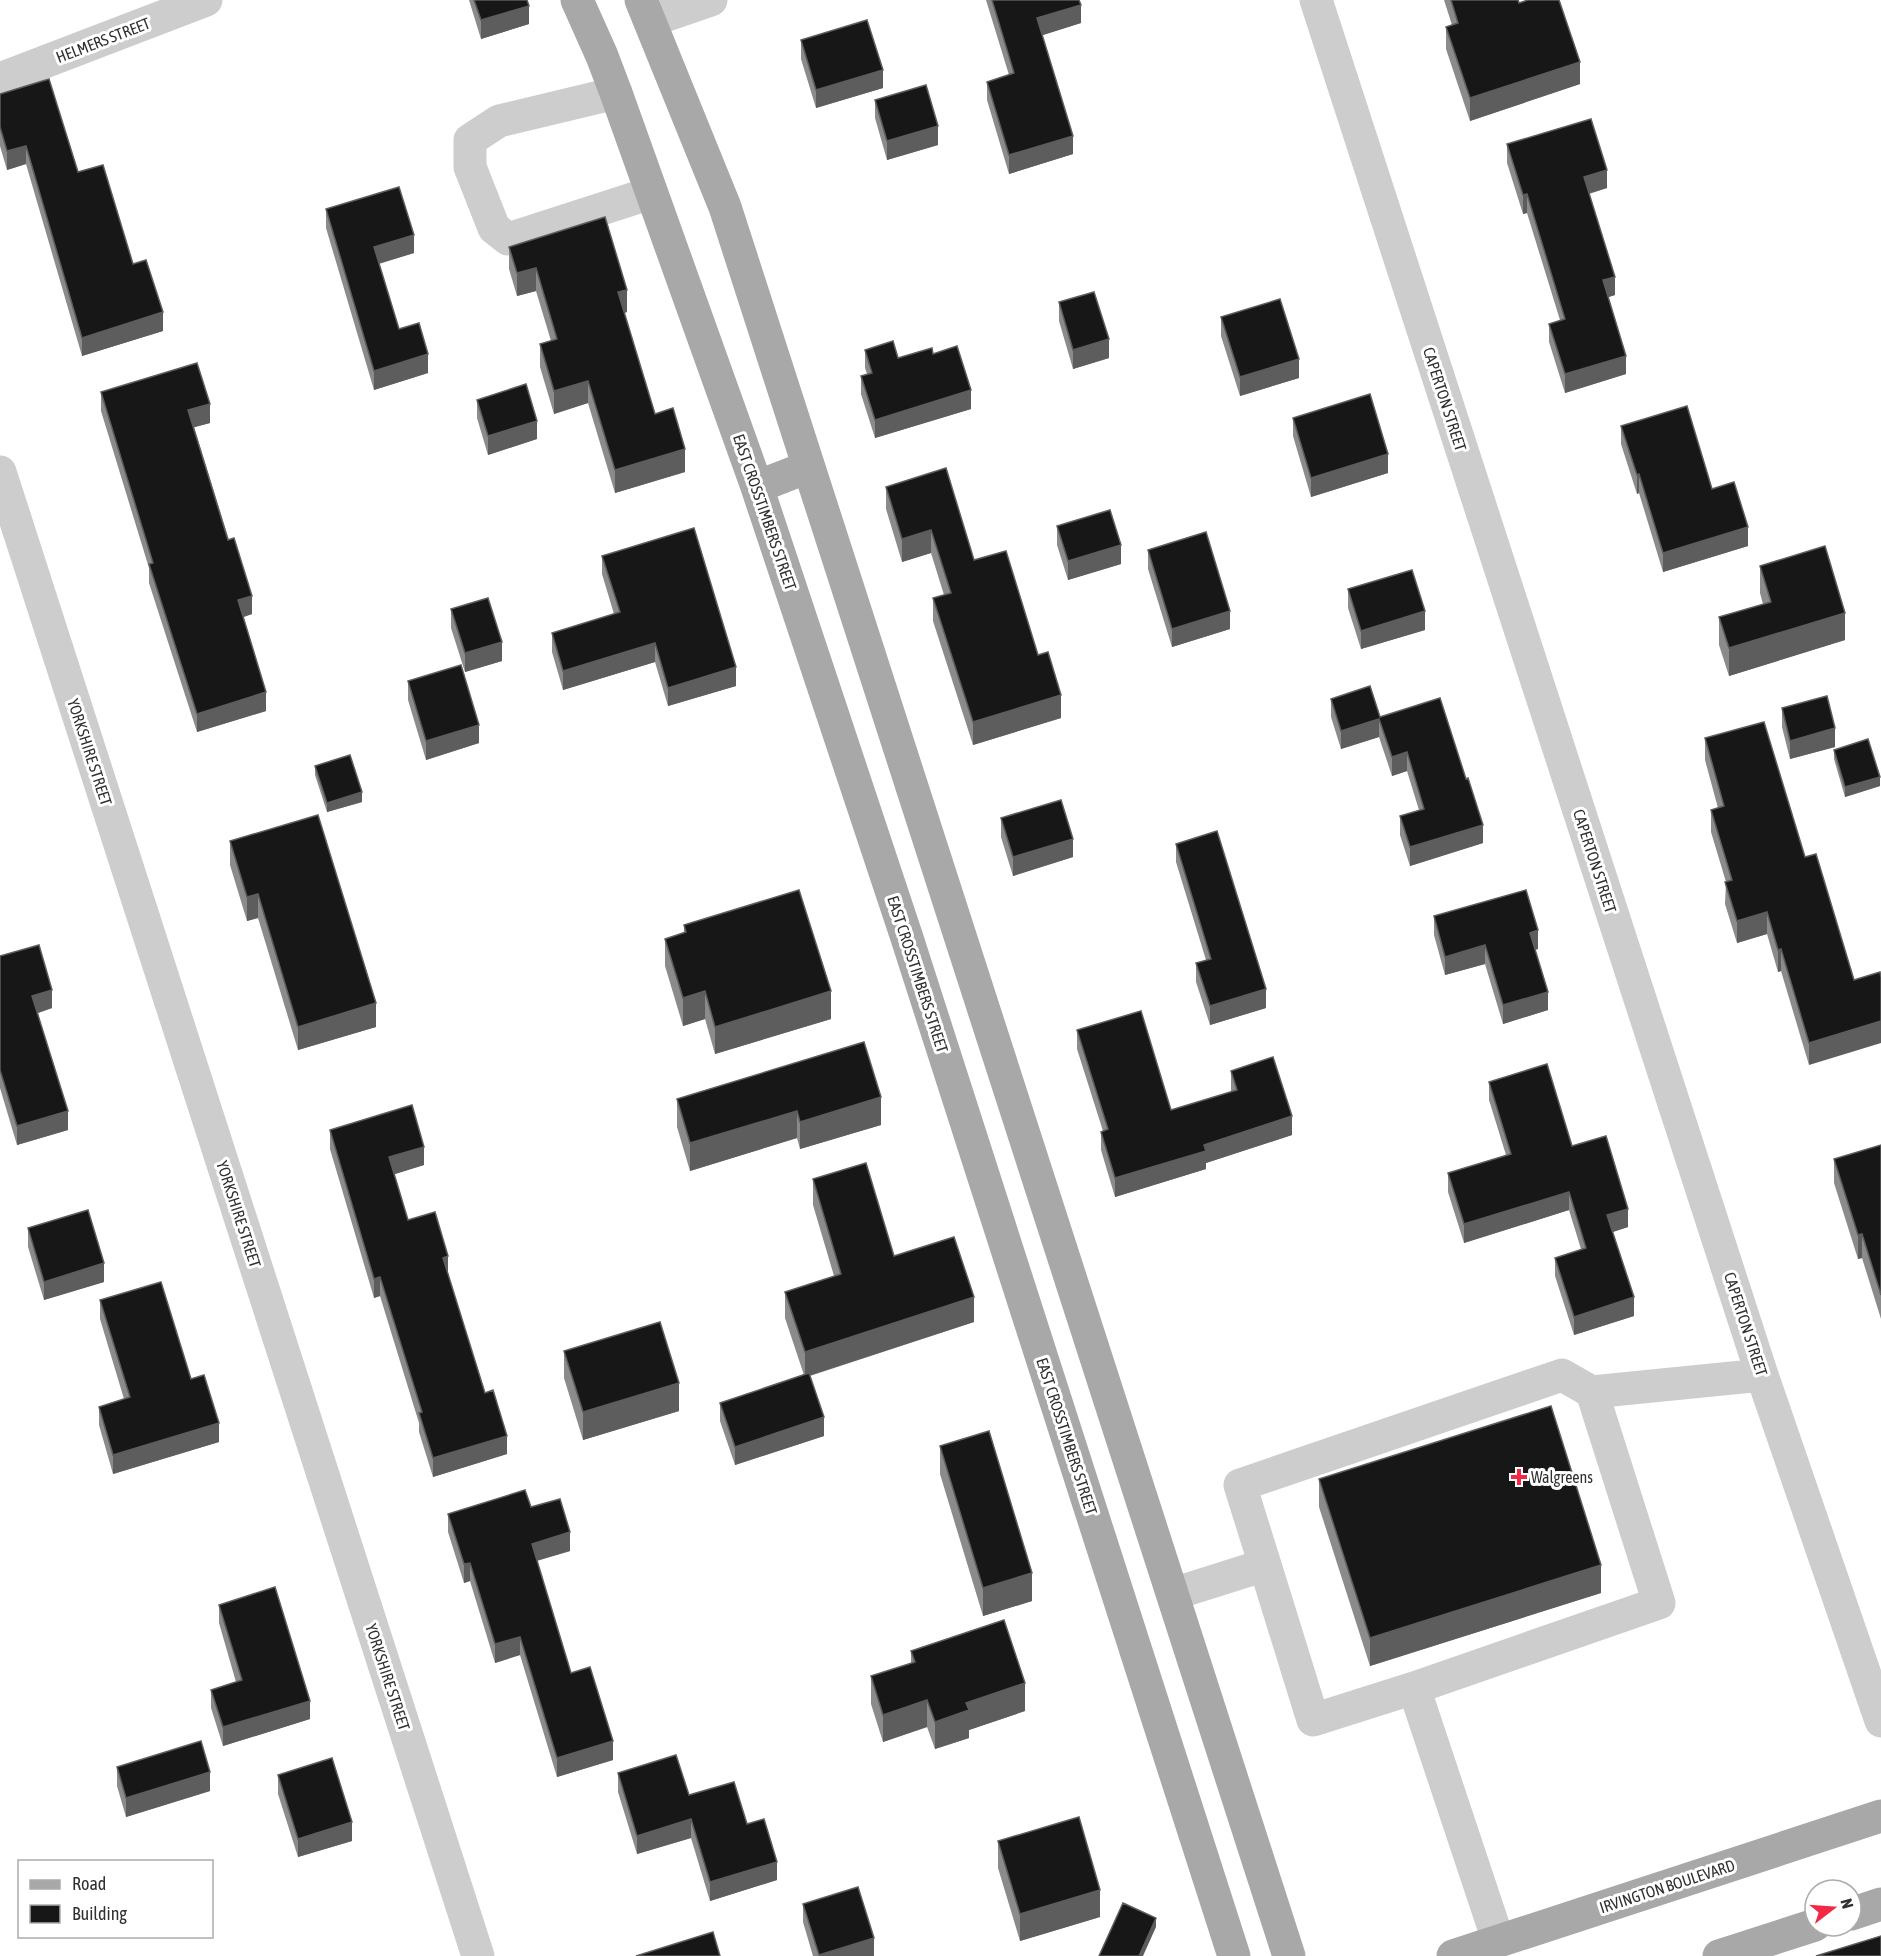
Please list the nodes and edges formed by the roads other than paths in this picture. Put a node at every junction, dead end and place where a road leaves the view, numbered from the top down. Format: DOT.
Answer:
graph roads {
  1 [pos="206,0"];
  2 [pos="577,0"];
  3 [pos="711,0"];
  4 [pos="1316,0"];
  5 [pos="645,11"];
  6 [pos="0,79"];
  7 [pos="616,93"];
  8 [pos="651,193"];
  9 [pos="808,467"];
  10 [pos="0,472"];
  11 [pos="758,487"];
  12 [pos="957,926"];
  13 [pos="907,938"];
  14 [pos="1762,1375"];
  15 [pos="1592,1392"];
  16 [pos="1265,1565"];
  17 [pos="1174,1597"];
  18 [pos="1124,1615"];
  19 [pos="1414,1688"];
  20 [pos="1881,1721"];
  21 [pos="1881,1816"];
  22 [pos="1881,1904"];
  23 [pos="1863,1910"];
  24 [pos="1803,1929"];
  25 [pos="1498,1941"];
  26 [pos="478,1956"];
  27 [pos="1234,1956"];
  28 [pos="1289,1956"];
  29 [pos="1453,1956"];
  30 [pos="1719,1956"];
  1 -- 6 [label="street, HELMERS STREET"];
  2 -- 7 [label="main road, EAST CROSSTIMBERS STREET"];
  3 -- 5 [label="street"];
  4 -- 14 [label="street, CAPERTON STREET"];
  5 -- 9 [label="main road"];
  7 -- 8 [label="main road, EAST CROSSTIMBERS STREET"];
  7 -- 8 [label="street"];
  8 -- 11 [label="main road, EAST CROSSTIMBERS STREET"];
  9 -- 11 [label="main road"];
  9 -- 12 [label="main road"];
  10 -- 26 [label="street, YORKSHIRE STREET"];
  11 -- 13 [label="main road, EAST CROSSTIMBERS STREET"];
  12 -- 13 [label="main road"];
  12 -- 17 [label="main road"];
  13 -- 18 [label="main road, EAST CROSSTIMBERS STREET"];
  14 -- 15 [label="street"];
  14 -- 20 [label="street, CAPERTON STREET"];
  15 -- 16 [label="street"];
  15 -- 19 [label="street"];
  16 -- 17 [label="street"];
  16 -- 19 [label="street"];
  17 -- 18 [label="main road"];
  17 -- 28 [label="main road"];
  18 -- 27 [label="main road, EAST CROSSTIMBERS STREET"];
  19 -- 25 [label="street"];
  21 -- 25 [label="main road, IRVINGTON BOULEVARD"];
  22 -- 23 [label="main road"];
  24 -- 30 [label="main road"];
  25 -- 29 [label="main road, IRVINGTON BOULEVARD"];
}
